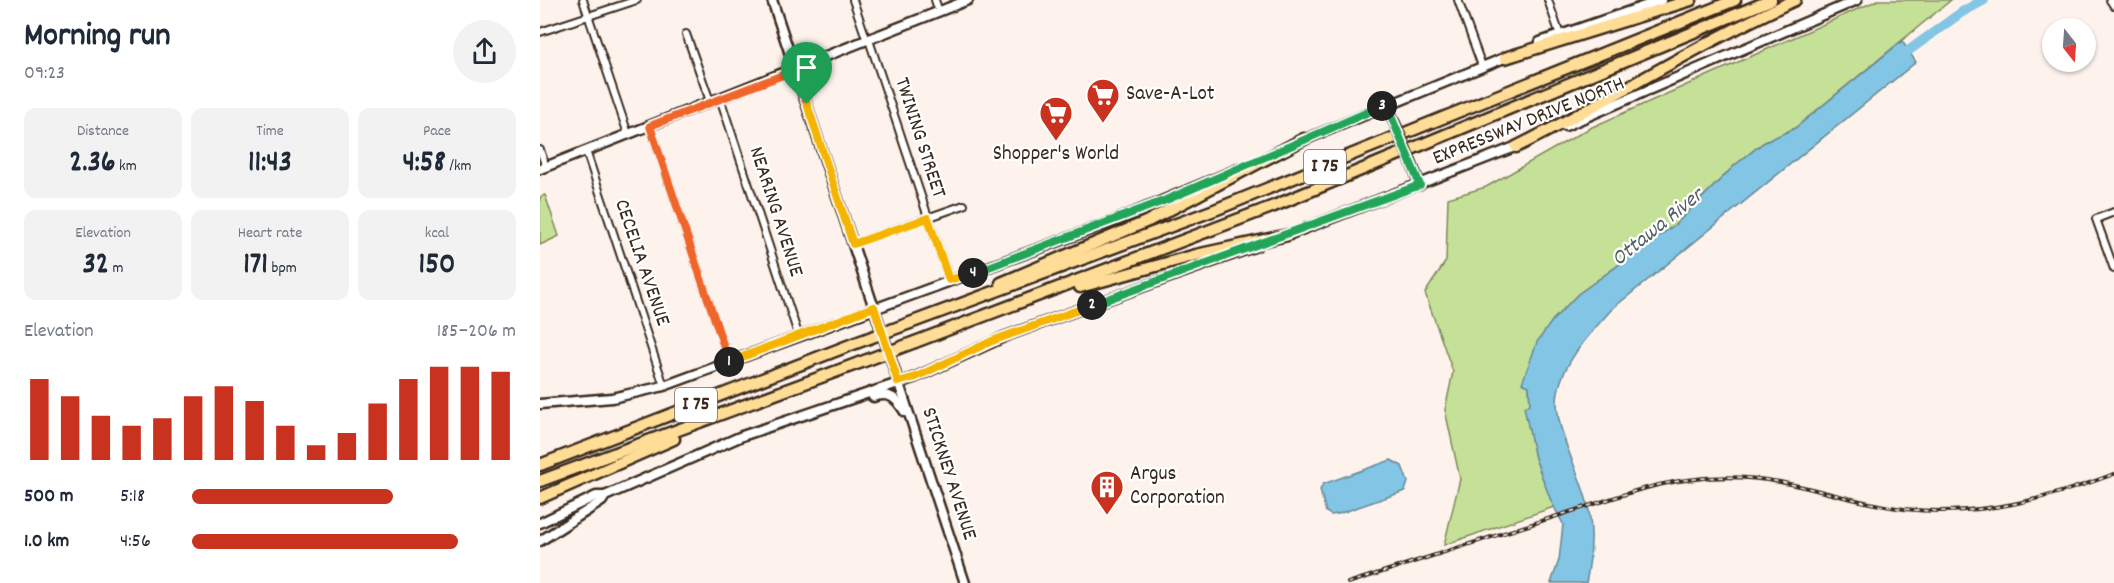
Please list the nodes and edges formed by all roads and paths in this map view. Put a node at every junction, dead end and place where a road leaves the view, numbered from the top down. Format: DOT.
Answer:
graph roads {
  1 [pos="583,0"];
  2 [pos="637,0"];
  3 [pos="772,0"];
  4 [pos="853,0"];
  5 [pos="935,0"];
  6 [pos="968,0"];
  7 [pos="1458,0"];
  8 [pos="1548,0"];
  9 [pos="1662,0"];
  10 [pos="1691,0"];
  11 [pos="1735,0"];
  12 [pos="1771,0"];
  13 [pos="1796,0"];
  14 [pos="1857,0"];
  15 [pos="2110,0"];
  16 [pos="1649,2"];
  17 [pos="2114,6"];
  18 [pos="939,12"];
  19 [pos="588,16"];
  20 [pos="540,32"];
  21 [pos="686,34"];
  22 [pos="1560,35"];
  23 [pos="868,40"];
  24 [pos="1505,58"];
  25 [pos="1482,66"];
  26 [pos="796,70"];
  27 [pos="720,98"];
  28 [pos="710,101"];
  29 [pos="1386,104"];
  30 [pos="650,126"];
  31 [pos="628,134"];
  32 [pos="1304,139"];
  33 [pos="1516,147"];
  34 [pos="540,150"];
  35 [pos="586,151"];
  36 [pos="543,168"];
  37 [pos="1420,185"];
  38 [pos="964,206"];
  39 [pos="2114,212"];
  40 [pos="928,218"];
  41 [pos="1288,235"];
  42 [pos="853,244"];
  43 [pos="2114,269"];
  44 [pos="949,280"];
  45 [pos="1024,301"];
  46 [pos="874,307"];
  47 [pos="910,323"];
  48 [pos="800,337"];
  49 [pos="729,362"];
  50 [pos="898,382"];
  51 [pos="664,386"];
  52 [pos="776,394"];
  53 [pos="540,404"];
  54 [pos="911,422"];
  55 [pos="769,426"];
  56 [pos="540,465"];
  57 [pos="540,481"];
  58 [pos="605,496"];
  59 [pos="540,497"];
  60 [pos="588,500"];
  61 [pos="540,523"];
  62 [pos="540,528"];
  63 [pos="540,541"];
  64 [pos="965,583"];
  1 -- 19 [label="street"];
  2 -- 19 [label="street"];
  3 -- 26 [label="main road, STICKNEY AVENUE"];
  4 -- 23 [label="street, TWINING STREET"];
  5 -- 18 [label="street"];
  6 -- 18 [label="main road"];
  7 -- 25 [label="street"];
  8 -- 22 [label="street"];
  9 -- 16 [label="main road"];
  10 -- 24 [label="highway"];
  11 -- 47 [label="highway, I 75"];
  12 -- 45 [label="highway, I 75"];
  13 -- 33 [label="highway"];
  14 -- 33 [label="main road, EXPRESSWAY DRIVE NORTH"];
  15 -- 17 [label="street"];
  16 -- 22 [label="main road"];
  18 -- 23 [label="main road"];
  19 -- 20 [label="street"];
  19 -- 31 [label="street"];
  21 -- 28 [label="street"];
  22 -- 24 [label="main road"];
  23 -- 26 [label="main road"];
  23 -- 40 [label="street, TWINING STREET"];
  24 -- 25 [label="main road"];
  25 -- 29 [label="main road"];
  26 -- 27 [label="main road"];
  26 -- 42 [label="main road, STICKNEY AVENUE"];
  27 -- 28 [label="main road"];
  27 -- 48 [label="street, NEARING AVENUE"];
  28 -- 30 [label="main road"];
  29 -- 32 [label="main road"];
  29 -- 37 [label="main road, bridge"];
  30 -- 31 [label="main road"];
  30 -- 49 [label="street"];
  31 -- 35 [label="main road"];
  32 -- 44 [label="main road"];
  32 -- 47 [label="highway"];
  33 -- 37 [label="main road, EXPRESSWAY DRIVE NORTH"];
  34 -- 36 [label="street"];
  35 -- 36 [label="main road"];
  35 -- 51 [label="street, CECELIA AVENUE"];
  37 -- 41 [label="main road, EXPRESSWAY DRIVE NORTH"];
  38 -- 40 [label="street"];
  39 -- 43 [label="street"];
  40 -- 42 [label="street"];
  40 -- 44 [label="street, TWINING STREET"];
  41 -- 45 [label="highway"];
  41 -- 50 [label="main road, EXPRESSWAY DRIVE NORTH"];
  42 -- 46 [label="main road, STICKNEY AVENUE"];
  44 -- 46 [label="main road"];
  45 -- 52 [label="highway, I 75, bridge"];
  46 -- 48 [label="main road"];
  46 -- 50 [label="main road, STICKNEY AVENUE"];
  47 -- 56 [label="highway, I 75, bridge"];
  48 -- 49 [label="main road"];
  49 -- 51 [label="main road"];
  50 -- 54 [label="main road, STICKNEY AVENUE"];
  50 -- 55 [label="main road, EXPRESSWAY DRIVE NORTH"];
  51 -- 53 [label="main road"];
  52 -- 57 [label="highway, I 75"];
  52 -- 59 [label="highway"];
  54 -- 55 [label="main road"];
  54 -- 64 [label="main road, STICKNEY AVENUE"];
  55 -- 58 [label="main road, EXPRESSWAY DRIVE NORTH"];
  58 -- 60 [label="main road, EXPRESSWAY DRIVE NORTH"];
  58 -- 63 [label="main road, EXPRESSWAY DRIVE NORTH"];
  60 -- 61 [label="main road, EXPRESSWAY DRIVE NORTH"];
  60 -- 62 [label="main road"];
}
